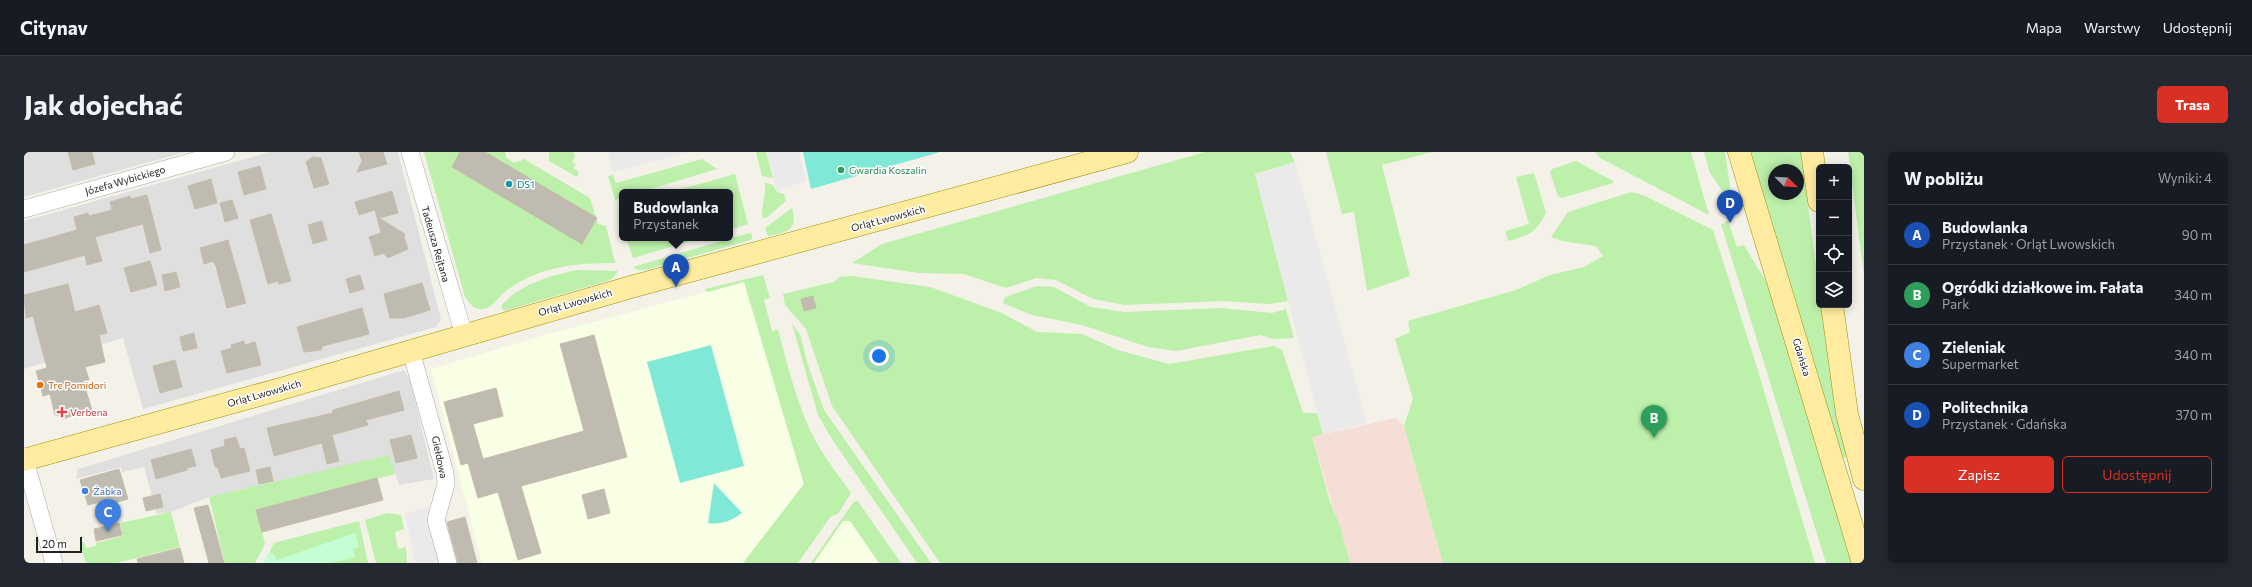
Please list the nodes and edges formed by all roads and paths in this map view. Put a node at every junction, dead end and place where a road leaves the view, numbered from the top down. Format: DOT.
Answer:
graph roads {
  1 [pos="226,152"];
  2 [pos="410,152"];
  3 [pos="1127,152"];
  4 [pos="1740,152"];
  5 [pos="1812,152"];
  6 [pos="1819,200"];
  7 [pos="24,208"];
  8 [pos="1832,308"];
  9 [pos="464,335"];
  10 [pos="411,351"];
  11 [pos="24,459"];
  12 [pos="1864,479"];
  13 [pos="54,563"];
  14 [pos="448,563"];
  15 [pos="1863,563"];
  1 -- 7 [label="street, Józefa Wybickiego"];
  2 -- 9 [label="street, Tadeusza Rejtana"];
  3 -- 9 [label="main road, Orląt Lwowskich"];
  4 -- 15 [label="main road, Gdańska"];
  5 -- 6 [label="main road"];
  8 -- 12 [label="main road"];
  9 -- 10 [label="main road, Orląt Lwowskich"];
  10 -- 11 [label="main road, Orląt Lwowskich"];
  10 -- 14 [label="street, Giełdowa"];
  11 -- 13 [label="street"];
}
